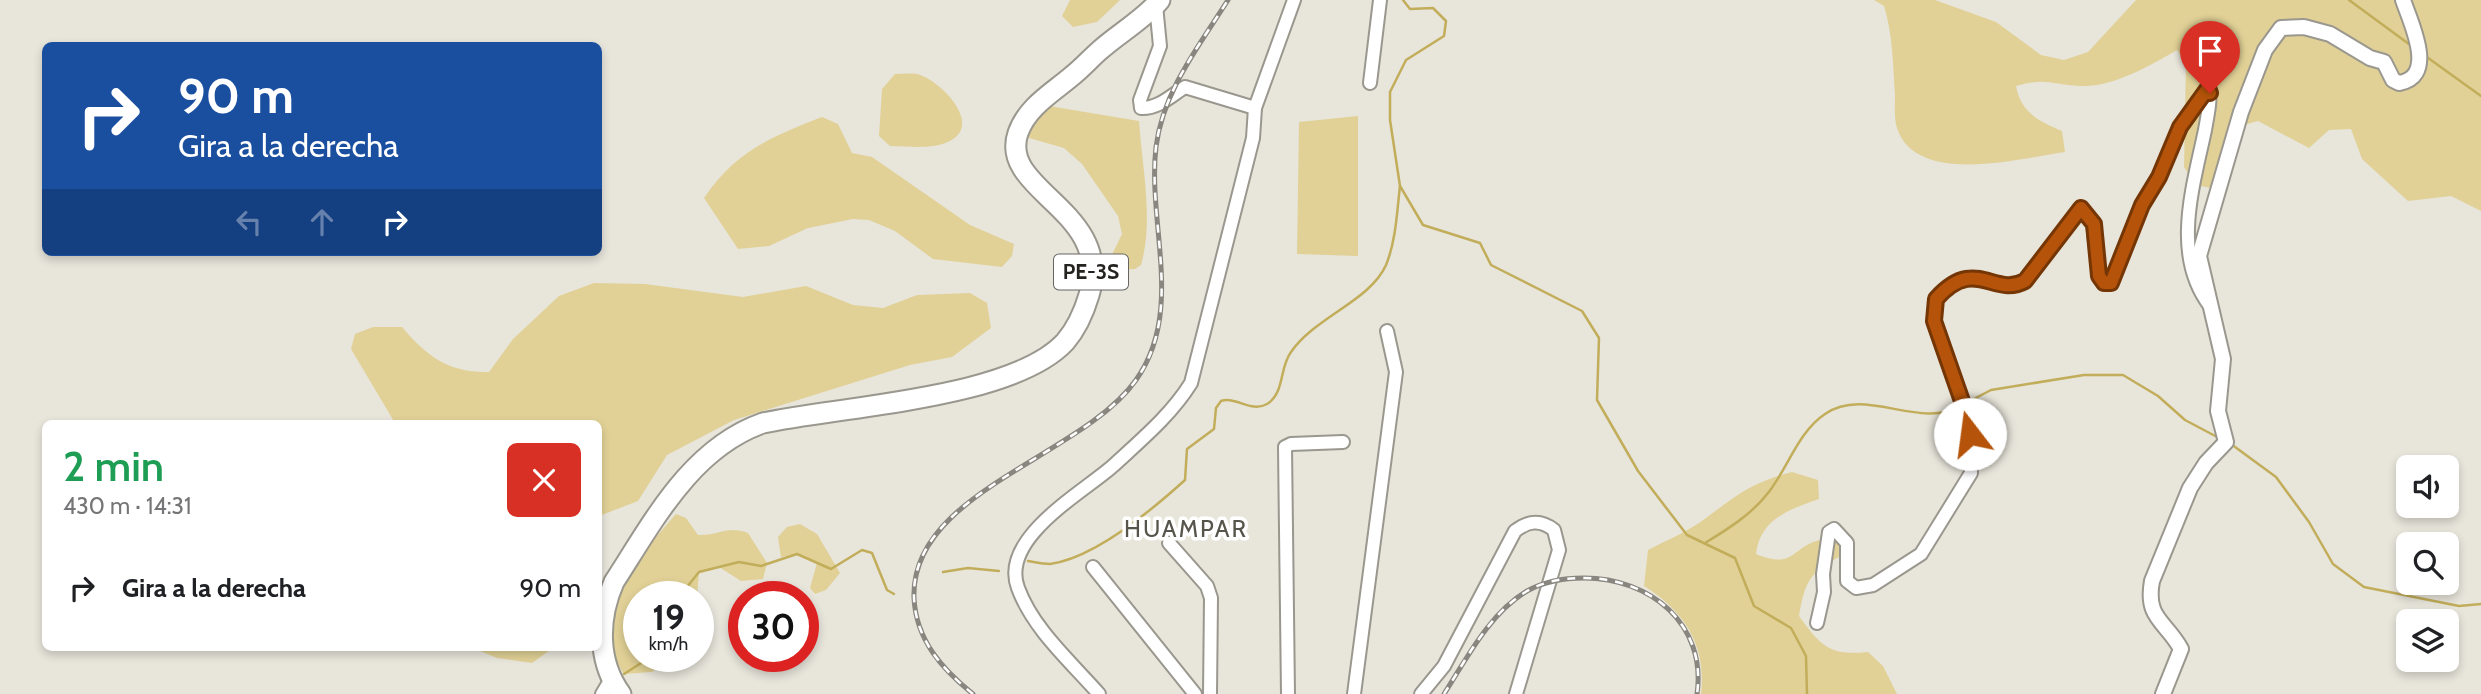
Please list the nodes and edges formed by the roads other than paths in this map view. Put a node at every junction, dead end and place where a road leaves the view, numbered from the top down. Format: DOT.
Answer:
graph roads {
  1 [pos="1294,0"];
  2 [pos="1380,0"];
  3 [pos="2403,0"];
  4 [pos="1158,3"];
  5 [pos="1370,83"];
  6 [pos="1255,108"];
  7 [pos="2210,306"];
  8 [pos="1387,331"];
  9 [pos="1343,442"];
  10 [pos="1169,543"];
  11 [pos="1093,567"];
  12 [pos="1817,623"];
  13 [pos="612,689"];
  14 [pos="1099,694"];
  15 [pos="1195,694"];
  16 [pos="1210,694"];
  17 [pos="1288,694"];
  18 [pos="1354,694"];
  19 [pos="1421,694"];
  20 [pos="1516,694"];
  21 [pos="2163,694"];
  1 -- 6 [label="street"];
  2 -- 5 [label="street"];
  3 -- 7 [label="street"];
  4 -- 6 [label="street"];
  4 -- 13 [label="highway, PE-3S"];
  6 -- 14 [label="street"];
  7 -- 12 [label="street"];
  7 -- 21 [label="street"];
  8 -- 18 [label="street"];
  9 -- 17 [label="street"];
  10 -- 16 [label="street"];
  11 -- 15 [label="street"];
  19 -- 20 [label="street"];
}
